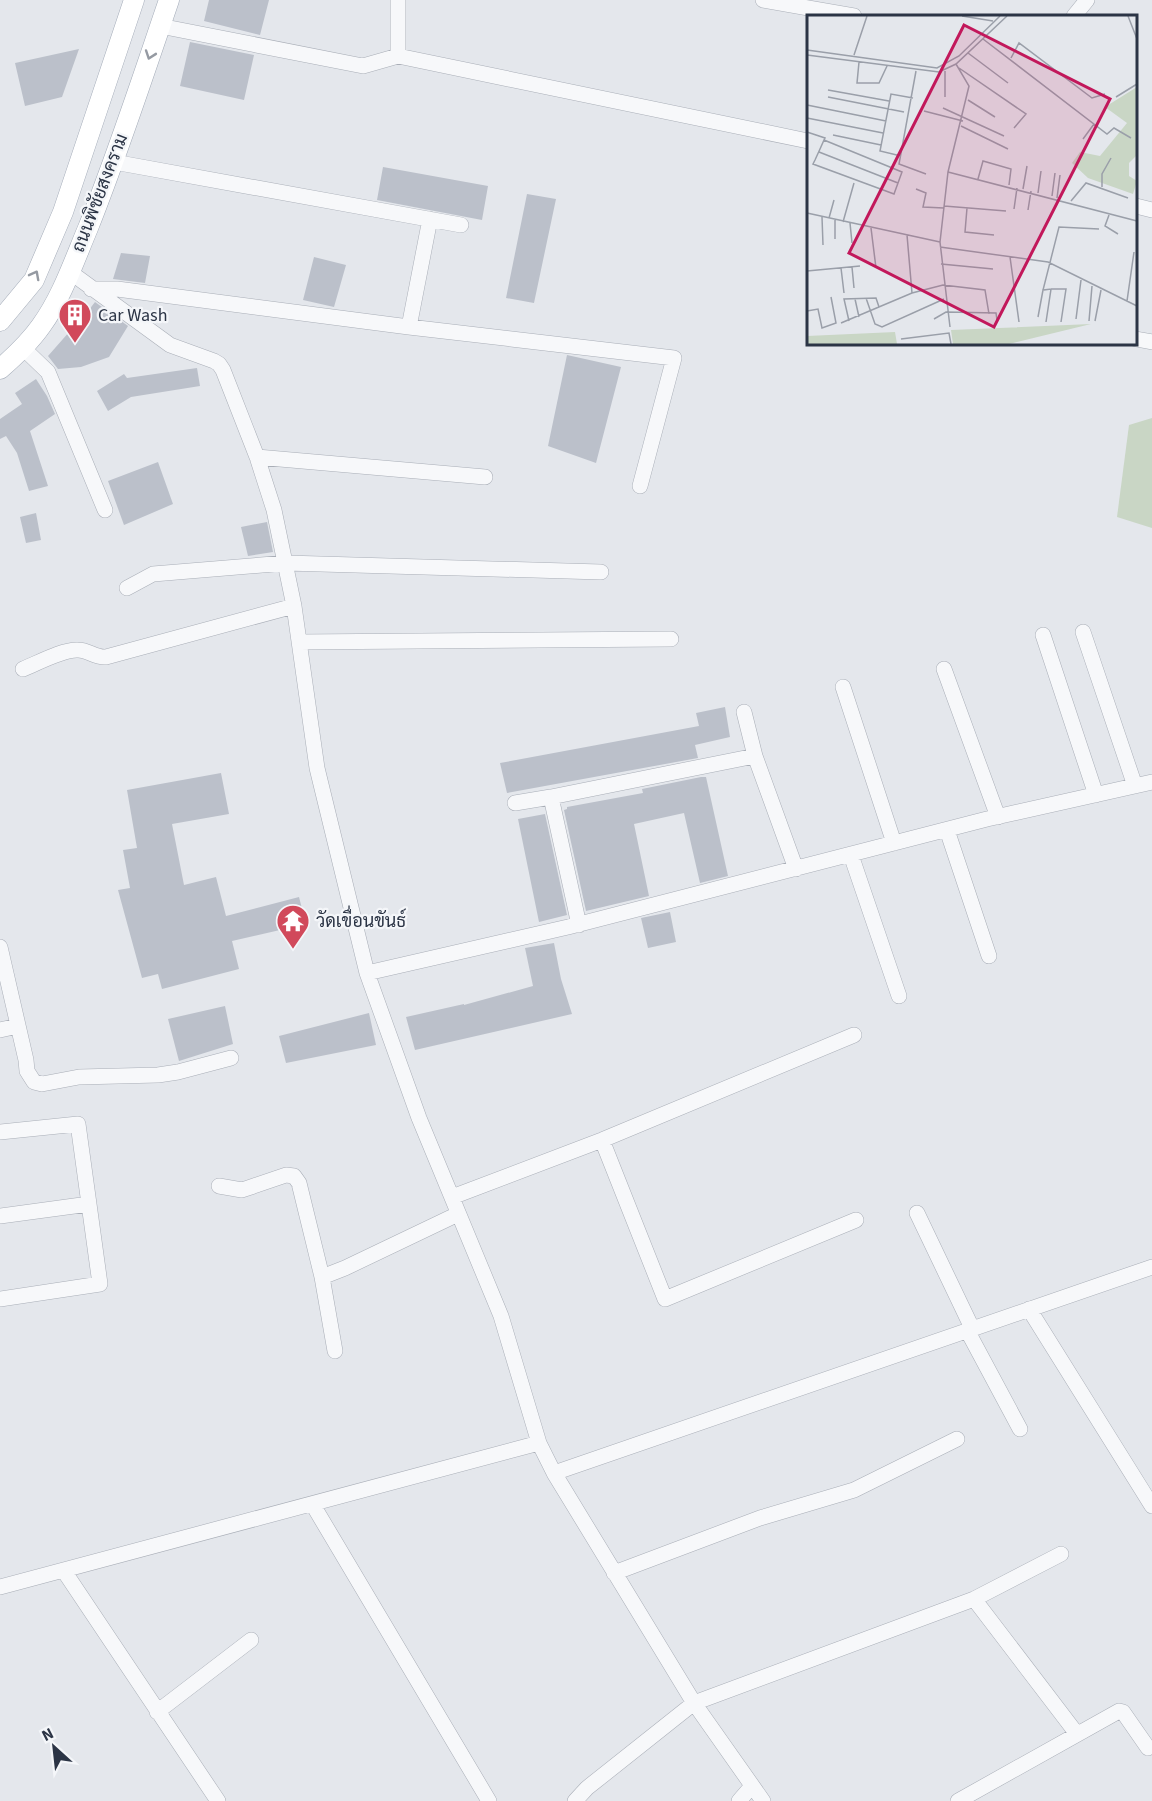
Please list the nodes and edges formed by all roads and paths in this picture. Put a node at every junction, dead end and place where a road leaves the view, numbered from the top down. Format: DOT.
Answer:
graph roads {
  1 [pos="134,0"];
  2 [pos="169,0"];
  3 [pos="398,0"];
  4 [pos="762,0"];
  5 [pos="1087,0"];
  6 [pos="848,15"];
  7 [pos="1075,15"];
  8 [pos="160,26"];
  9 [pos="398,56"];
  10 [pos="807,141"];
  11 [pos="114,162"];
  12 [pos="1137,206"];
  13 [pos="1152,210"];
  14 [pos="430,219"];
  15 [pos="461,225"];
  16 [pos="70,272"];
  17 [pos="91,289"];
  18 [pos="0,321"];
  19 [pos="409,327"];
  20 [pos="1137,339"];
  21 [pos="1152,342"];
  22 [pos="23,348"];
  23 [pos="0,369"];
  24 [pos="258,457"];
  25 [pos="485,477"];
  26 [pos="640,486"];
  27 [pos="105,510"];
  28 [pos="286,563"];
  29 [pos="601,572"];
  30 [pos="127,588"];
  31 [pos="294,606"];
  32 [pos="1083,632"];
  33 [pos="1044,635"];
  34 [pos="671,639"];
  35 [pos="299,642"];
  36 [pos="23,669"];
  37 [pos="944,669"];
  38 [pos="843,687"];
  39 [pos="744,712"];
  40 [pos="755,756"];
  41 [pos="1152,782"];
  42 [pos="1135,786"];
  43 [pos="1096,795"];
  44 [pos="551,797"];
  45 [pos="515,803"];
  46 [pos="998,817"];
  47 [pos="946,830"];
  48 [pos="894,843"];
  49 [pos="851,855"];
  50 [pos="796,868"];
  51 [pos="579,925"];
  52 [pos="0,947"];
  53 [pos="989,956"];
  54 [pos="367,973"];
  55 [pos="899,996"];
  56 [pos="18,1026"];
  57 [pos="0,1030"];
  58 [pos="854,1035"];
  59 [pos="231,1058"];
  60 [pos="0,1132"];
  61 [pos="602,1140"];
  62 [pos="219,1186"];
  63 [pos="452,1197"];
  64 [pos="90,1204"];
  65 [pos="917,1213"];
  66 [pos="458,1214"];
  67 [pos="0,1216"];
  68 [pos="856,1220"];
  69 [pos="1151,1268"];
  70 [pos="322,1277"];
  71 [pos="0,1299"];
  72 [pos="1029,1309"];
  73 [pos="970,1329"];
  74 [pos="335,1351"];
  75 [pos="1020,1429"];
  76 [pos="957,1439"];
  77 [pos="539,1443"];
  78 [pos="554,1473"];
  79 [pos="312,1505"];
  80 [pos="1152,1506"];
  81 [pos="1061,1554"];
  82 [pos="64,1571"];
  83 [pos="614,1573"];
  84 [pos="0,1587"];
  85 [pos="974,1599"];
  86 [pos="252,1640"];
  87 [pos="694,1703"];
  88 [pos="157,1713"];
  89 [pos="1077,1734"];
  90 [pos="1148,1748"];
  91 [pos="752,1786"];
  92 [pos="218,1801"];
  93 [pos="489,1801"];
  94 [pos="575,1801"];
  95 [pos="739,1801"];
  96 [pos="763,1801"];
  97 [pos="958,1801"];
  18 -- 1 [label="main road, ถนนพิชัยสงคราม, one-way"];
  2 -- 8 [label="main road, ถนนพิชัยสงคราม"];
  3 -- 9 [label="street"];
  4 -- 6 [label="street"];
  5 -- 7 [label="street"];
  8 -- 9 [label="street"];
  8 -- 11 [label="main road, ถนนพิชัยสงคราม, one-way"];
  9 -- 10 [label="street"];
  11 -- 14 [label="street"];
  11 -- 16 [label="main road, ถนนพิชัยสงคราม"];
  12 -- 13 [label="street"];
  14 -- 15 [label="street"];
  14 -- 19 [label="street"];
  16 -- 17 [label="street"];
  16 -- 22 [label="main road, ถนนพิชัยสงคราม"];
  17 -- 19 [label="street"];
  17 -- 24 [label="street"];
  19 -- 26 [label="street"];
  20 -- 21 [label="street"];
  22 -- 23 [label="main road, ถนนพิชัยสงคราม"];
  22 -- 27 [label="street"];
  24 -- 25 [label="street"];
  24 -- 28 [label="street"];
  28 -- 29 [label="street"];
  28 -- 30 [label="street"];
  28 -- 31 [label="street"];
  31 -- 35 [label="street"];
  31 -- 36 [label="street"];
  32 -- 42 [label="street"];
  33 -- 43 [label="street"];
  34 -- 35 [label="street"];
  35 -- 54 [label="street"];
  37 -- 46 [label="street"];
  38 -- 48 [label="street"];
  39 -- 40 [label="street"];
  40 -- 44 [label="street"];
  40 -- 50 [label="street"];
  41 -- 42 [label="street"];
  42 -- 43 [label="street"];
  43 -- 46 [label="street"];
  44 -- 45 [label="street"];
  44 -- 51 [label="street"];
  46 -- 47 [label="street"];
  47 -- 48 [label="street"];
  47 -- 53 [label="street"];
  48 -- 49 [label="street"];
  49 -- 50 [label="street"];
  49 -- 55 [label="street"];
  50 -- 51 [label="street"];
  51 -- 54 [label="street"];
  52 -- 56 [label="street"];
  54 -- 63 [label="street"];
  56 -- 57 [label="street"];
  56 -- 59 [label="street"];
  58 -- 61 [label="street"];
  60 -- 64 [label="street"];
  61 -- 63 [label="street"];
  61 -- 68 [label="street"];
  62 -- 70 [label="street"];
  63 -- 66 [label="street"];
  64 -- 67 [label="street"];
  64 -- 71 [label="street"];
  65 -- 73 [label="street"];
  66 -- 70 [label="street"];
  66 -- 77 [label="street"];
  69 -- 72 [label="street"];
  70 -- 74 [label="street"];
  72 -- 73 [label="street"];
  72 -- 80 [label="street"];
  73 -- 75 [label="street"];
  73 -- 78 [label="street"];
  76 -- 83 [label="street"];
  77 -- 78 [label="street"];
  77 -- 79 [label="street"];
  78 -- 83 [label="street"];
  79 -- 82 [label="street"];
  79 -- 93 [label="street"];
  81 -- 85 [label="street"];
  82 -- 84 [label="street"];
  82 -- 88 [label="street"];
  83 -- 87 [label="street"];
  85 -- 87 [label="street"];
  85 -- 89 [label="street"];
  86 -- 88 [label="street"];
  87 -- 91 [label="street"];
  87 -- 94 [label="street"];
  88 -- 92 [label="street"];
  89 -- 90 [label="street"];
  89 -- 97 [label="street"];
  91 -- 95 [label="street"];
  91 -- 96 [label="street"];
}
